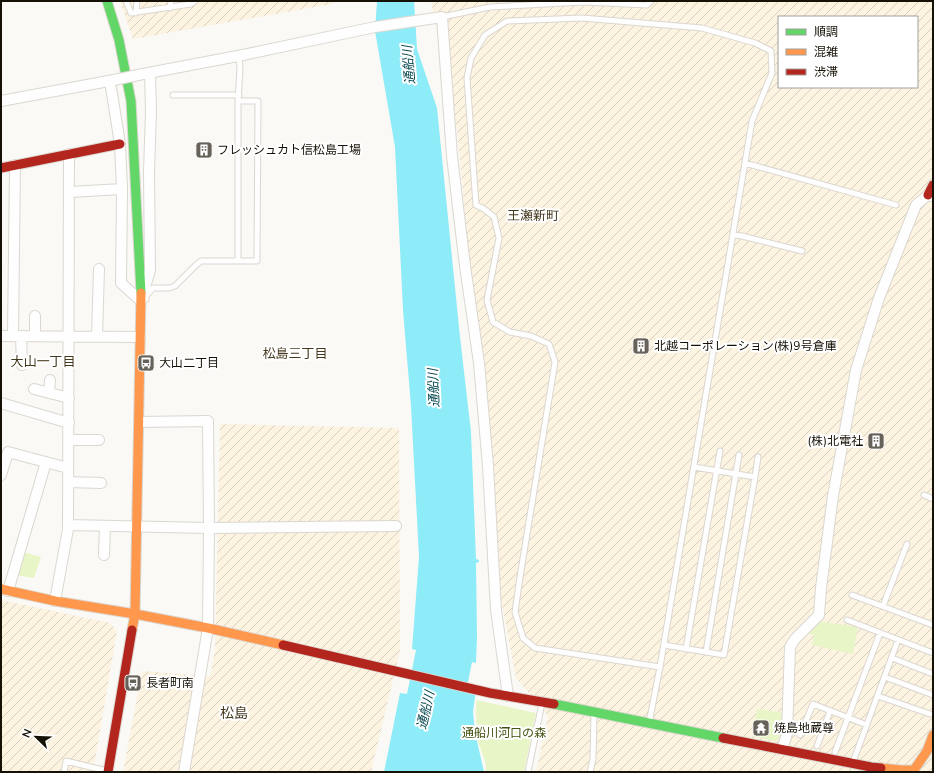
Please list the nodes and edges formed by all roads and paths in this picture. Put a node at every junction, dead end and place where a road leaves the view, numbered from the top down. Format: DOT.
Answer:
graph roads {
  1 [pos="107,1"];
  2 [pos="126,1"];
  3 [pos="137,1"];
  4 [pos="171,1"];
  5 [pos="195,1"];
  6 [pos="651,1"];
  7 [pos="170,8"];
  8 [pos="136,13"];
  9 [pos="442,17"];
  10 [pos="239,56"];
  11 [pos="146,74"];
  12 [pos="112,81"];
  13 [pos="173,95"];
  14 [pos="239,95"];
  15 [pos="1,101"];
  16 [pos="238,102"];
  17 [pos="120,144"];
  18 [pos="70,154"];
  19 [pos="745,163"];
  20 [pos="15,165"];
  21 [pos="1,168"];
  22 [pos="933,185"];
  23 [pos="122,189"];
  24 [pos="70,192"];
  25 [pos="930,196"];
  26 [pos="896,205"];
  27 [pos="733,235"];
  28 [pos="802,251"];
  29 [pos="238,261"];
  30 [pos="99,269"];
  31 [pos="141,301"];
  32 [pos="35,316"];
  33 [pos="140,322"];
  34 [pos="1,336"];
  35 [pos="17,336"];
  36 [pos="35,336"];
  37 [pos="69,336"];
  38 [pos="97,336"];
  39 [pos="140,337"];
  40 [pos="22,365"];
  41 [pos="50,380"];
  42 [pos="34,389"];
  43 [pos="49,393"];
  44 [pos="69,398"];
  45 [pos="1,403"];
  46 [pos="139,422"];
  47 [pos="69,423"];
  48 [pos="68,440"];
  49 [pos="99,440"];
  50 [pos="720,451"];
  51 [pos="739,455"];
  52 [pos="758,458"];
  53 [pos="46,462"];
  54 [pos="694,467"];
  55 [pos="68,468"];
  56 [pos="717,471"];
  57 [pos="1,474"];
  58 [pos="736,474"];
  59 [pos="755,477"];
  60 [pos="68,482"];
  61 [pos="101,483"];
  62 [pos="924,495"];
  63 [pos="933,499"];
  64 [pos="68,525"];
  65 [pos="105,526"];
  66 [pos="396,526"];
  67 [pos="136,527"];
  68 [pos="209,528"];
  69 [pos="907,544"];
  70 [pos="104,555"];
  71 [pos="5,590"];
  72 [pos="852,595"];
  73 [pos="55,601"];
  74 [pos="883,606"];
  75 [pos="135,614"];
  76 [pos="847,620"];
  77 [pos="933,625"];
  78 [pos="208,628"];
  79 [pos="880,633"];
  80 [pos="898,640"];
  81 [pos="664,645"];
  82 [pos="686,649"];
  83 [pos="706,652"];
  84 [pos="933,653"];
  85 [pos="892,658"];
  86 [pos="660,667"];
  87 [pos="933,674"];
  88 [pos="885,677"];
  89 [pos="933,694"];
  90 [pos="508,696"];
  91 [pos="878,696"];
  92 [pos="542,702"];
  93 [pos="830,711"];
  94 [pos="594,712"];
  95 [pos="930,714"];
  96 [pos="848,718"];
  97 [pos="649,723"];
  98 [pos="867,725"];
  99 [pos="800,735"];
  100 [pos="933,735"];
  101 [pos="817,746"];
  102 [pos="782,750"];
  103 [pos="835,752"];
  104 [pos="853,763"];
  105 [pos="64,772"];
  106 [pos="109,772"];
  107 [pos="184,772"];
  108 [pos="528,772"];
  109 [pos="590,772"];
  1 -- 31 [label="street"];
  2 -- 8 [label="lane"];
  3 -- 8 [label="lane"];
  4 -- 7 [label="lane"];
  5 -- 7 [label="lane"];
  6 -- 9 [label="lane"];
  7 -- 8 [label="lane"];
  9 -- 10 [label="street"];
  9 -- 90 [label="street"];
  10 -- 11 [label="street"];
  10 -- 14 [label="lane"];
  11 -- 12 [label="street, bridge"];
  11 -- 31 [label="street"];
  12 -- 15 [label="street"];
  12 -- 17 [label="street"];
  13 -- 14 [label="lane"];
  14 -- 16 [label="lane"];
  16 -- 29 [label="lane"];
  16 -- 29 [label="lane"];
  17 -- 18 [label="street"];
  17 -- 23 [label="street"];
  18 -- 20 [label="street"];
  18 -- 24 [label="street"];
  19 -- 26 [label="lane"];
  19 -- 27 [label="lane"];
  19 -- 86 [label="lane"];
  20 -- 21 [label="street"];
  20 -- 35 [label="street"];
  22 -- 25 [label="street"];
  23 -- 24 [label="street"];
  23 -- 31 [label="street"];
  24 -- 37 [label="street"];
  25 -- 102 [label="street"];
  27 -- 28 [label="lane"];
  27 -- 54 [label="lane"];
  29 -- 33 [label="lane"];
  30 -- 38 [label="street"];
  31 -- 33 [label="street"];
  32 -- 36 [label="street"];
  33 -- 39 [label="street"];
  34 -- 35 [label="street"];
  35 -- 36 [label="street"];
  35 -- 40 [label="street"];
  36 -- 37 [label="street"];
  37 -- 38 [label="street"];
  37 -- 44 [label="street"];
  38 -- 39 [label="street"];
  39 -- 46 [label="street"];
  41 -- 43 [label="street"];
  42 -- 43 [label="street"];
  43 -- 44 [label="street"];
  44 -- 47 [label="street"];
  45 -- 47 [label="street"];
  46 -- 67 [label="street"];
  46 -- 68 [label="street"];
  47 -- 48 [label="street"];
  48 -- 49 [label="street"];
  48 -- 55 [label="street"];
  50 -- 56 [label="lane"];
  51 -- 58 [label="lane"];
  52 -- 59 [label="lane"];
  53 -- 55 [label="street"];
  53 -- 57 [label="street"];
  53 -- 71 [label="street"];
  54 -- 56 [label="lane"];
  54 -- 81 [label="lane"];
  55 -- 60 [label="street"];
  56 -- 58 [label="lane"];
  56 -- 82 [label="lane"];
  58 -- 59 [label="lane"];
  58 -- 83 [label="lane"];
  59 -- 83 [label="lane"];
  60 -- 61 [label="street"];
  60 -- 64 [label="street"];
  62 -- 63 [label="lane"];
  64 -- 65 [label="street"];
  64 -- 73 [label="street"];
  65 -- 67 [label="street"];
  65 -- 70 [label="street"];
  66 -- 68 [label="street"];
  67 -- 68 [label="street"];
  67 -- 75 [label="street"];
  68 -- 78 [label="street"];
  69 -- 74 [label="lane"];
  71 -- 73 [label="street"];
  72 -- 74 [label="lane"];
  73 -- 75 [label="street"];
  74 -- 77 [label="lane"];
  75 -- 78 [label="street"];
  75 -- 106 [label="street"];
  76 -- 79 [label="lane"];
  78 -- 90 [label="street"];
  78 -- 107 [label="street"];
  79 -- 80 [label="lane"];
  79 -- 96 [label="lane"];
  80 -- 84 [label="lane"];
  80 -- 85 [label="lane"];
  81 -- 82 [label="lane"];
  81 -- 86 [label="lane"];
  82 -- 83 [label="lane"];
  85 -- 87 [label="lane"];
  85 -- 88 [label="lane"];
  86 -- 97 [label="lane"];
  88 -- 89 [label="lane"];
  88 -- 91 [label="lane"];
  90 -- 92 [label="street"];
  91 -- 95 [label="lane"];
  91 -- 98 [label="lane"];
  92 -- 94 [label="street"];
  92 -- 108 [label="lane"];
  93 -- 96 [label="lane"];
  93 -- 99 [label="lane"];
  93 -- 101 [label="lane"];
  94 -- 97 [label="street"];
  94 -- 109 [label="lane"];
  96 -- 98 [label="lane"];
  96 -- 103 [label="lane"];
  97 -- 102 [label="street"];
  98 -- 104 [label="lane"];
  100 -- 104 [label="street"];
  102 -- 104 [label="street"];
  105 -- 106 [label="lane"];
}
